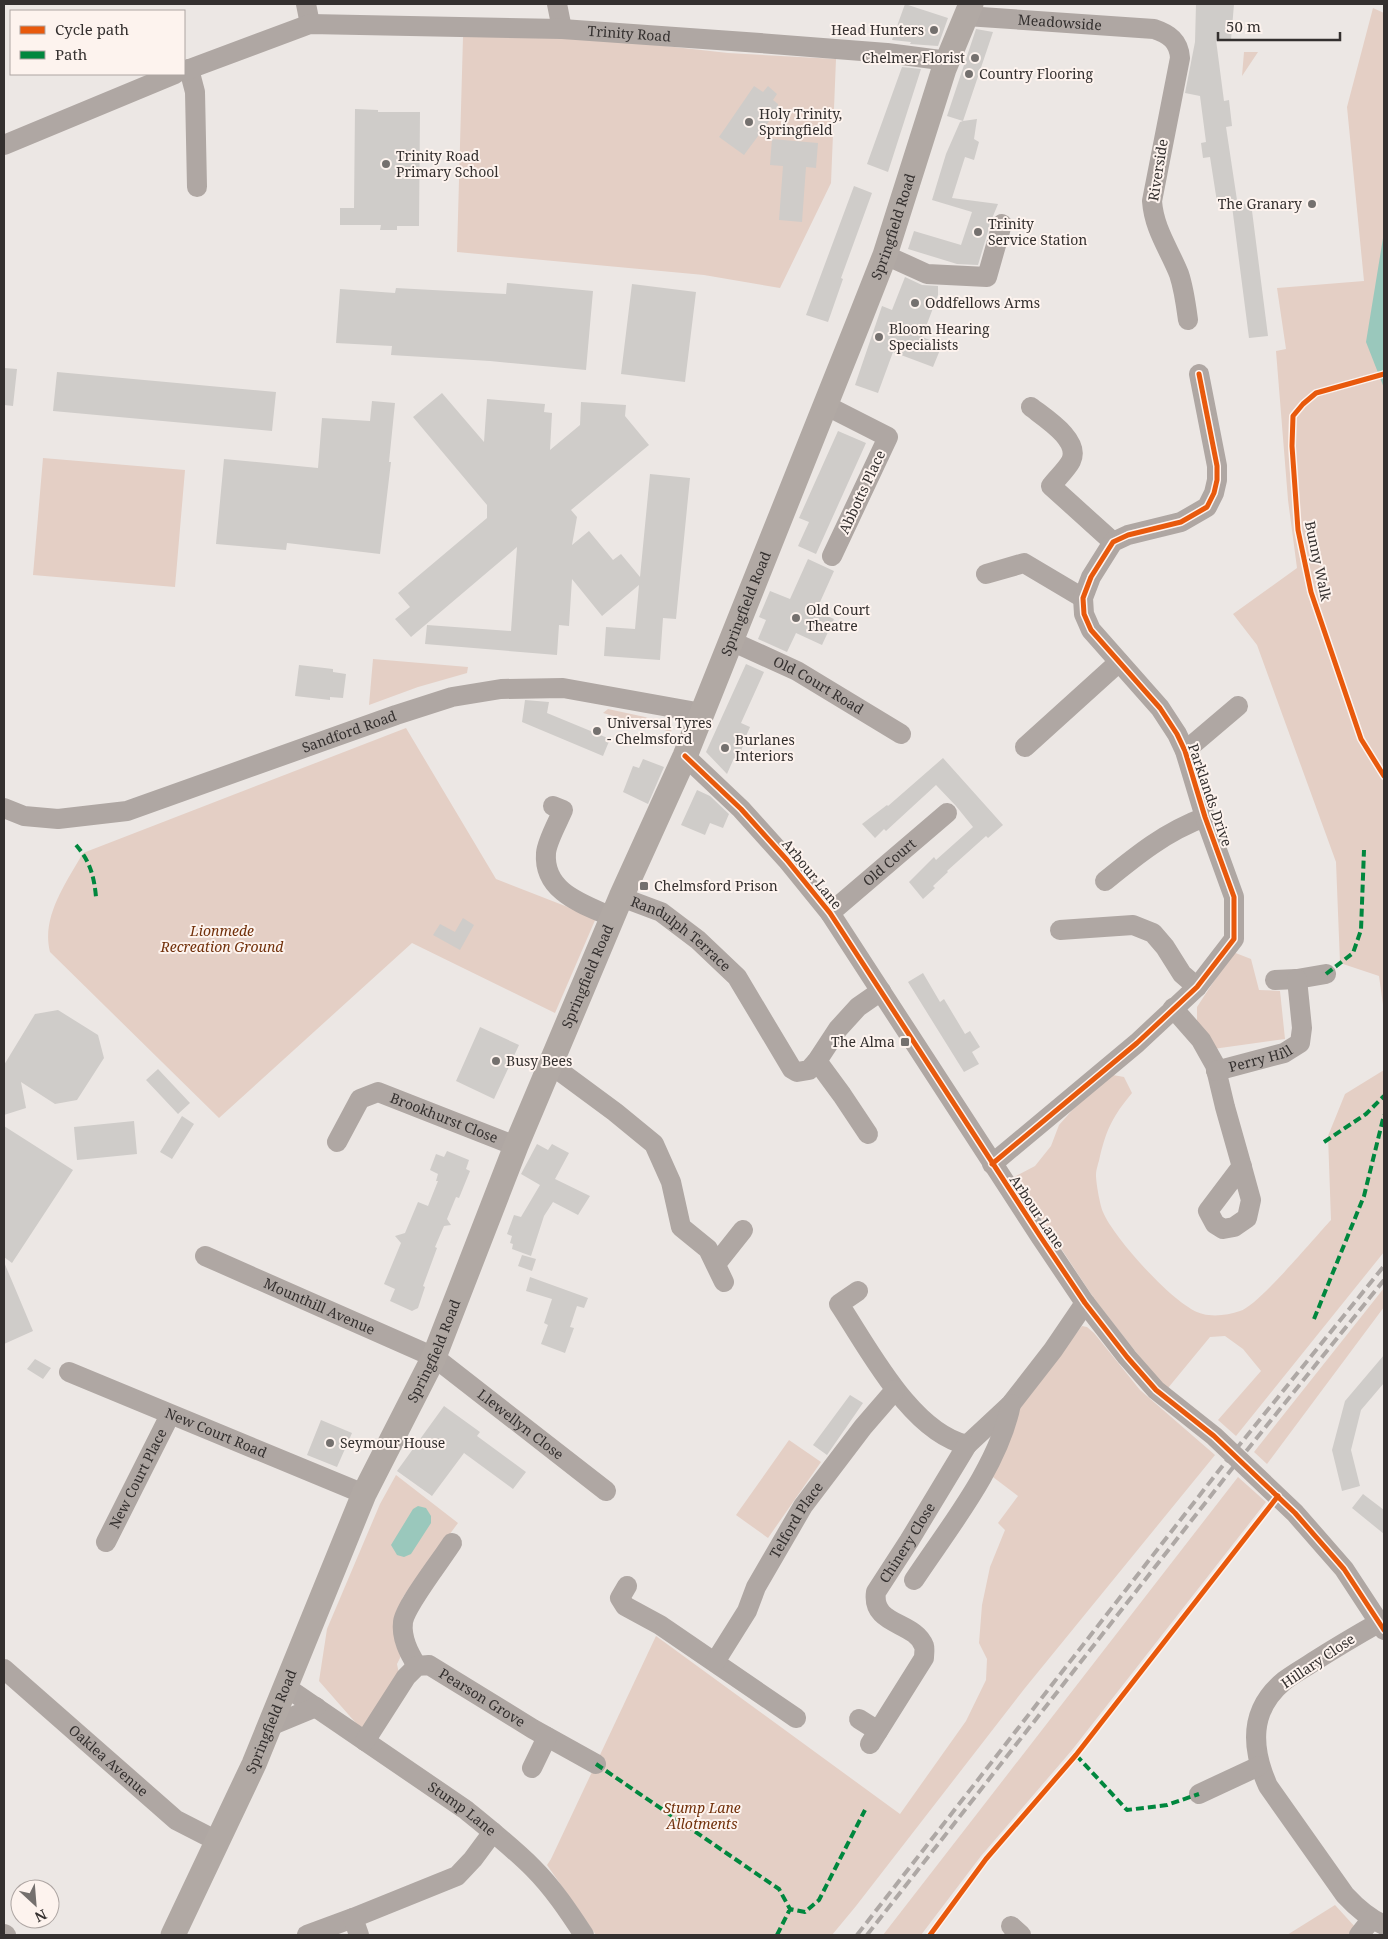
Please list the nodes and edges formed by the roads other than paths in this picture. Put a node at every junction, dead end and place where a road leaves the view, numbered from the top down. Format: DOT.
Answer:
graph roads {
  1 [pos="306,4"];
  2 [pos="557,4"];
  3 [pos="968,10"];
  4 [pos="310,24"];
  5 [pos="562,29"];
  6 [pos="1154,29"];
  7 [pos="948,61"];
  8 [pos="185,70"];
  9 [pos="185,74"];
  10 [pos="173,75"];
  11 [pos="4,145"];
  12 [pos="197,187"];
  13 [pos="1002,224"];
  14 [pos="885,255"];
  15 [pos="1188,320"];
  16 [pos="1199,374"];
  17 [pos="825,405"];
  18 [pos="1031,407"];
  19 [pos="1114,542"];
  20 [pos="832,556"];
  21 [pos="986,574"];
  22 [pos="1083,598"];
  23 [pos="732,641"];
  24 [pos="1118,662"];
  25 [pos="1238,706"];
  26 [pos="702,713"];
  27 [pos="901,734"];
  28 [pos="1025,747"];
  29 [pos="1185,751"];
  30 [pos="685,756"];
  31 [pos="552,806"];
  32 [pos="4,808"];
  33 [pos="947,813"];
  34 [pos="1205,816"];
  35 [pos="1105,881"];
  36 [pos="616,907"];
  37 [pos="830,912"];
  38 [pos="1060,930"];
  39 [pos="1326,974"];
  40 [pos="1297,979"];
  41 [pos="1275,980"];
  42 [pos="1196,986"];
  43 [pos="881,991"];
  44 [pos="1173,1008"];
  45 [pos="817,1061"];
  46 [pos="550,1064"];
  47 [pos="1216,1071"];
  48 [pos="868,1134"];
  49 [pos="337,1142"];
  50 [pos="516,1146"];
  51 [pos="992,1164"];
  52 [pos="1242,1166"];
  53 [pos="743,1230"];
  54 [pos="205,1256"];
  55 [pos="858,1291"];
  56 [pos="1085,1302"];
  57 [pos="434,1357"];
  58 [pos="69,1372"];
  59 [pos="896,1390"];
  60 [pos="1011,1404"];
  61 [pos="170,1415"];
  62 [pos="967,1444"];
  63 [pos="606,1491"];
  64 [pos="364,1494"];
  65 [pos="106,1542"];
  66 [pos="452,1543"];
  67 [pos="914,1580"];
  68 [pos="626,1586"];
  69 [pos="1382,1626"];
  70 [pos="715,1662"];
  71 [pos="417,1666"];
  72 [pos="4,1669"];
  73 [pos="286,1687"];
  74 [pos="316,1707"];
  75 [pos="796,1718"];
  76 [pos="859,1719"];
  77 [pos="270,1726"];
  78 [pos="547,1737"];
  79 [pos="365,1741"];
  80 [pos="596,1764"];
  81 [pos="1259,1766"];
  82 [pos="532,1768"];
  83 [pos="1199,1794"];
  84 [pos="493,1832"];
  85 [pos="219,1842"];
  86 [pos="356,1926"];
  87 [pos="1372,1927"];
  88 [pos="174,1935"];
  89 [pos="307,1935"];
  90 [pos="584,1935"];
  1 -- 4 [label="street"];
  2 -- 5 [label="street"];
  3 -- 6 [label="street, Meadowside"];
  3 -- 7 [label="main road, Springfield Road"];
  4 -- 5 [label="street, Trinity Road"];
  4 -- 8 [label="street"];
  5 -- 7 [label="street, Trinity Road"];
  6 -- 15 [label="street, Riverside"];
  7 -- 14 [label="main road, Springfield Road"];
  9 -- 12 [label="street"];
  10 -- 11 [label="street"];
  13 -- 14 [label="street"];
  14 -- 17 [label="main road, Springfield Road"];
  16 -- 19 [label="street"];
  17 -- 20 [label="street, Abbotts Place"];
  17 -- 23 [label="main road, Springfield Road"];
  18 -- 19 [label="street"];
  19 -- 22 [label="street"];
  21 -- 22 [label="street"];
  22 -- 24 [label="street, Parklands Drive"];
  23 -- 26 [label="main road, Springfield Road"];
  23 -- 27 [label="street, Old Court Road"];
  24 -- 28 [label="street"];
  24 -- 29 [label="street, Parklands Drive"];
  25 -- 29 [label="street, Parklands Drive"];
  26 -- 30 [label="main road, Springfield Road"];
  26 -- 32 [label="street, Sandford Road"];
  29 -- 34 [label="street, Parklands Drive"];
  30 -- 36 [label="main road, Springfield Road"];
  30 -- 37 [label="street, Arbour Lane"];
  31 -- 36 [label="street, Randulph Terrace"];
  33 -- 37 [label="street, Old Court"];
  34 -- 35 [label="street, Parklands Drive"];
  34 -- 42 [label="street, Parklands Drive"];
  36 -- 45 [label="street, Randulph Terrace"];
  36 -- 46 [label="main road, Springfield Road"];
  37 -- 43 [label="street, Arbour Lane"];
  38 -- 42 [label="street"];
  39 -- 40 [label="street"];
  40 -- 41 [label="street"];
  40 -- 47 [label="street, Perry Hill"];
  42 -- 44 [label="street, Parklands Drive"];
  43 -- 45 [label="street"];
  43 -- 51 [label="street, Arbour Lane"];
  44 -- 47 [label="street, Perry Hill"];
  44 -- 51 [label="street, Parklands Drive"];
  45 -- 48 [label="street"];
  46 -- 50 [label="main road, Springfield Road"];
  46 -- 53 [label="street"];
  47 -- 52 [label="street, Perry Hill"];
  49 -- 50 [label="street, Brookhurst Close"];
  50 -- 57 [label="main road, Springfield Road"];
  51 -- 56 [label="street, Arbour Lane"];
  54 -- 57 [label="street, Mounthill Avenue"];
  55 -- 59 [label="street"];
  56 -- 60 [label="street"];
  56 -- 69 [label="street, Arbour Lane"];
  57 -- 63 [label="street, Llewellyn Close"];
  57 -- 64 [label="main road, Springfield Road"];
  58 -- 61 [label="street, New Court Road"];
  59 -- 62 [label="street"];
  59 -- 70 [label="street, Telford Place"];
  60 -- 62 [label="street"];
  60 -- 67 [label="street"];
  61 -- 64 [label="street, New Court Road"];
  61 -- 65 [label="street, New Court Place"];
  62 -- 76 [label="street, Chinery Close"];
  64 -- 73 [label="main road, Springfield Road"];
  66 -- 71 [label="street"];
  68 -- 70 [label="street"];
  69 -- 81 [label="street, Hillary Close"];
  70 -- 75 [label="street"];
  71 -- 78 [label="street, Pearson Grove"];
  71 -- 79 [label="street"];
  72 -- 85 [label="street, Oaklea Avenue"];
  73 -- 74 [label="street, Stump Lane"];
  73 -- 77 [label="main road, Springfield Road"];
  74 -- 77 [label="street"];
  74 -- 79 [label="street, Stump Lane"];
  77 -- 85 [label="main road, Springfield Road"];
  78 -- 80 [label="street, Pearson Grove"];
  78 -- 82 [label="street"];
  79 -- 84 [label="street, Stump Lane"];
  81 -- 83 [label="street"];
  81 -- 87 [label="street, Hillary Close"];
  84 -- 86 [label="street"];
  84 -- 90 [label="street, Stump Lane"];
  85 -- 88 [label="main road, Springfield Road"];
  86 -- 89 [label="street"];
}
